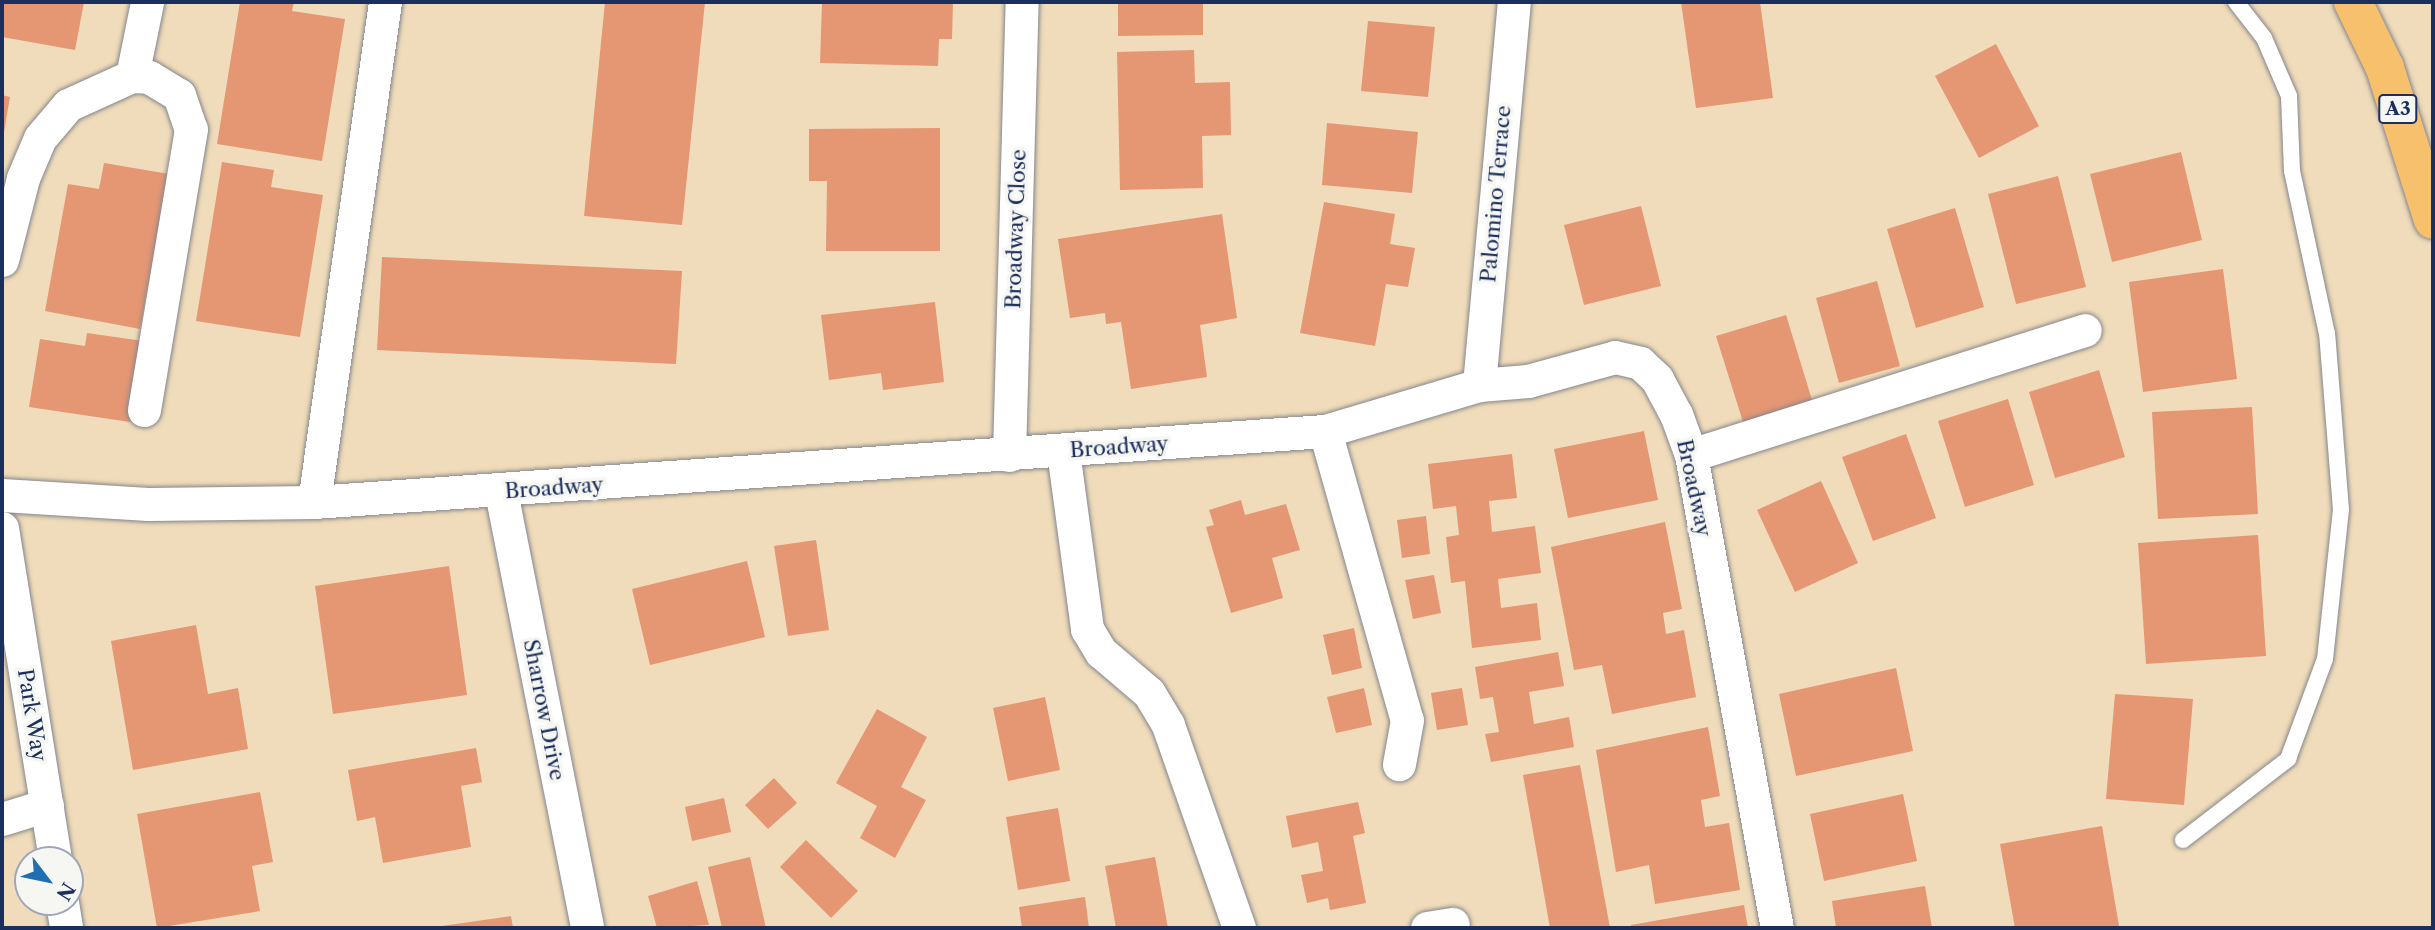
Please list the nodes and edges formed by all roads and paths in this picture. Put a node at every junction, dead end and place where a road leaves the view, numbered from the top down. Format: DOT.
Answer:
graph roads {
  1 [pos="147,2"];
  2 [pos="385,2"];
  3 [pos="1022,2"];
  4 [pos="1514,2"];
  5 [pos="2236,2"];
  6 [pos="2353,2"];
  7 [pos="132,76"];
  8 [pos="2433,220"];
  9 [pos="2,260"];
  10 [pos="2085,330"];
  11 [pos="1479,385"];
  12 [pos="144,410"];
  13 [pos="1325,431"];
  14 [pos="1063,452"];
  15 [pos="1009,455"];
  16 [pos="1690,455"];
  17 [pos="501,492"];
  18 [pos="2,495"];
  19 [pos="314,502"];
  20 [pos="2,528"];
  21 [pos="1399,764"];
  22 [pos="47,805"];
  23 [pos="2,819"];
  24 [pos="2183,840"];
  25 [pos="53,846"];
  26 [pos="587,928"];
  27 [pos="1239,928"];
  28 [pos="1777,928"];
  1 -- 7 [label="street"];
  2 -- 19 [label="street"];
  3 -- 15 [label="street, Broadway Close"];
  4 -- 11 [label="street, Palomino Terrace"];
  5 -- 24 [label="lane"];
  6 -- 8 [label="main road, A3"];
  7 -- 9 [label="street"];
  7 -- 12 [label="street"];
  10 -- 16 [label="street"];
  11 -- 13 [label="street, Broadway"];
  11 -- 16 [label="street, Broadway"];
  13 -- 14 [label="street, Broadway"];
  13 -- 21 [label="street"];
  14 -- 15 [label="street, Broadway"];
  14 -- 27 [label="street"];
  15 -- 17 [label="street, Broadway"];
  16 -- 28 [label="street, Broadway"];
  17 -- 19 [label="street, Broadway"];
  17 -- 26 [label="street, Sharrow Drive"];
  18 -- 19 [label="street, Broadway"];
  20 -- 22 [label="street, Park Way"];
  22 -- 23 [label="street"];
  22 -- 25 [label="street, Park Way"];
}
